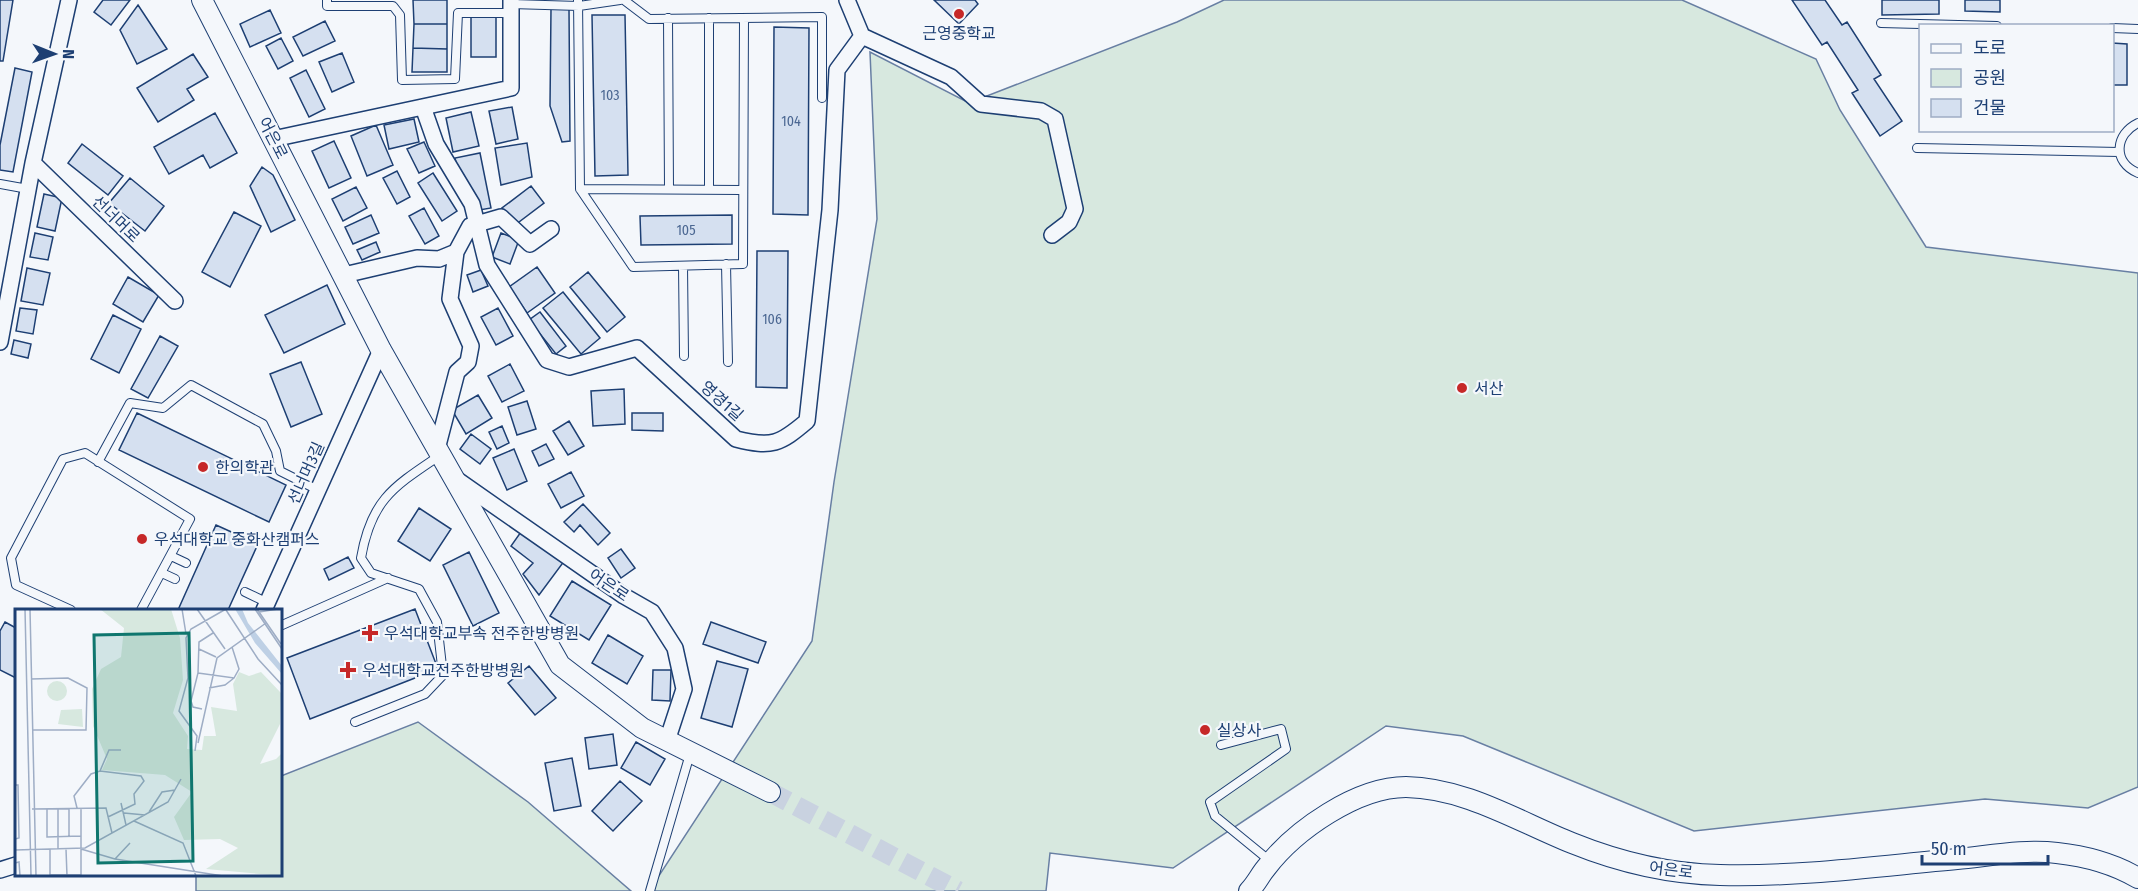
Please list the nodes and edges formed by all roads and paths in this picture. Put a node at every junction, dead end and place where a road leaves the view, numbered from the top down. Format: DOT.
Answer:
graph roads {
  1 [pos="69,0"];
  2 [pos="202,0"];
  3 [pos="327,0"];
  4 [pos="622,0"];
  5 [pos="847,0"];
  6 [pos="578,3"];
  7 [pos="511,6"];
  8 [pos="668,18"];
  9 [pos="709,18"];
  10 [pos="744,18"];
  11 [pos="1881,23"];
  12 [pos="1920,24"];
  13 [pos="2114,28"];
  14 [pos="2138,29"];
  15 [pos="862,36"];
  16 [pos="822,98"];
  17 [pos="423,106"];
  18 [pos="2138,123"];
  19 [pos="273,139"];
  20 [pos="1917,147"];
  21 [pos="2120,152"];
  22 [pos="33,163"];
  23 [pos="2138,173"];
  24 [pos="0,184"];
  25 [pos="28,189"];
  26 [pos="580,189"];
  27 [pos="669,189"];
  28 [pos="709,189"];
  29 [pos="742,190"];
  30 [pos="477,225"];
  31 [pos="551,229"];
  32 [pos="1052,235"];
  33 [pos="456,252"];
  34 [pos="726,264"];
  35 [pos="683,266"];
  36 [pos="344,275"];
  37 [pos="175,301"];
  38 [pos="0,342"];
  39 [pos="381,350"];
  40 [pos="684,356"];
  41 [pos="728,362"];
  42 [pos="439,452"];
  43 [pos="98,462"];
  44 [pos="453,477"];
  45 [pos="318,490"];
  46 [pos="171,556"];
  47 [pos="186,563"];
  48 [pos="162,573"];
  49 [pos="388,578"];
  50 [pos="175,579"];
  51 [pos="245,592"];
  52 [pos="266,607"];
  53 [pos="69,609"];
  54 [pos="142,609"];
  55 [pos="282,626"];
  56 [pos="355,722"];
  57 [pos="667,741"];
  58 [pos="1221,745"];
  59 [pos="691,752"];
  60 [pos="770,792"];
  61 [pos="1271,862"];
  62 [pos="15,865"];
  63 [pos="2129,865"];
  64 [pos="0,870"];
  65 [pos="2138,878"];
  66 [pos="650,891"];
  67 [pos="1249,891"];
  1 -- 22 [label="street"];
  2 -- 19 [label="street, 어은로"];
  3 -- 7 [label="lane"];
  4 -- 6 [label="lane"];
  4 -- 8 [label="lane"];
  5 -- 15 [label="street"];
  6 -- 7 [label="lane"];
  6 -- 26 [label="lane"];
  7 -- 17 [label="street"];
  8 -- 9 [label="lane"];
  8 -- 27 [label="lane"];
  9 -- 10 [label="lane"];
  9 -- 28 [label="lane"];
  10 -- 16 [label="lane"];
  10 -- 29 [label="lane"];
  11 -- 12 [label="lane"];
  13 -- 14 [label="lane"];
  15 -- 30 [label="street, 영경1길"];
  15 -- 32 [label="street"];
  17 -- 19 [label="street"];
  17 -- 30 [label="street, 영경1길"];
  18 -- 21 [label="lane"];
  19 -- 36 [label="street, 어은로"];
  20 -- 21 [label="lane"];
  21 -- 23 [label="lane"];
  22 -- 25 [label="street"];
  22 -- 37 [label="street, 선너머로"];
  24 -- 25 [label="lane"];
  25 -- 38 [label="street"];
  26 -- 27 [label="lane"];
  26 -- 35 [label="lane"];
  27 -- 28 [label="lane"];
  28 -- 29 [label="lane"];
  29 -- 34 [label="lane"];
  30 -- 31 [label="street"];
  30 -- 33 [label="street"];
  33 -- 36 [label="street"];
  33 -- 42 [label="street"];
  34 -- 35 [label="lane"];
  34 -- 41 [label="lane"];
  35 -- 40 [label="lane"];
  36 -- 39 [label="street, 어은로"];
  39 -- 42 [label="street, 어은로"];
  39 -- 45 [label="street, 선너머3길"];
  42 -- 44 [label="street, 어은로"];
  42 -- 49 [label="lane"];
  43 -- 45 [label="lane"];
  43 -- 46 [label="lane"];
  43 -- 53 [label="lane"];
  44 -- 57 [label="street, 어은로"];
  44 -- 57 [label="street, 어은로"];
  45 -- 52 [label="street, 선너머3길"];
  46 -- 47 [label="lane"];
  46 -- 48 [label="lane"];
  48 -- 50 [label="lane"];
  48 -- 54 [label="lane"];
  49 -- 55 [label="lane"];
  49 -- 56 [label="lane"];
  51 -- 52 [label="lane"];
  57 -- 59 [label="street, 어은로"];
  58 -- 61 [label="lane"];
  59 -- 60 [label="street, 어은로"];
  59 -- 66 [label="lane"];
  61 -- 63 [label="street, 어은로"];
  61 -- 67 [label="street, 어은로"];
  62 -- 64 [label="street"];
  63 -- 65 [label="street, 어은로"];
}
